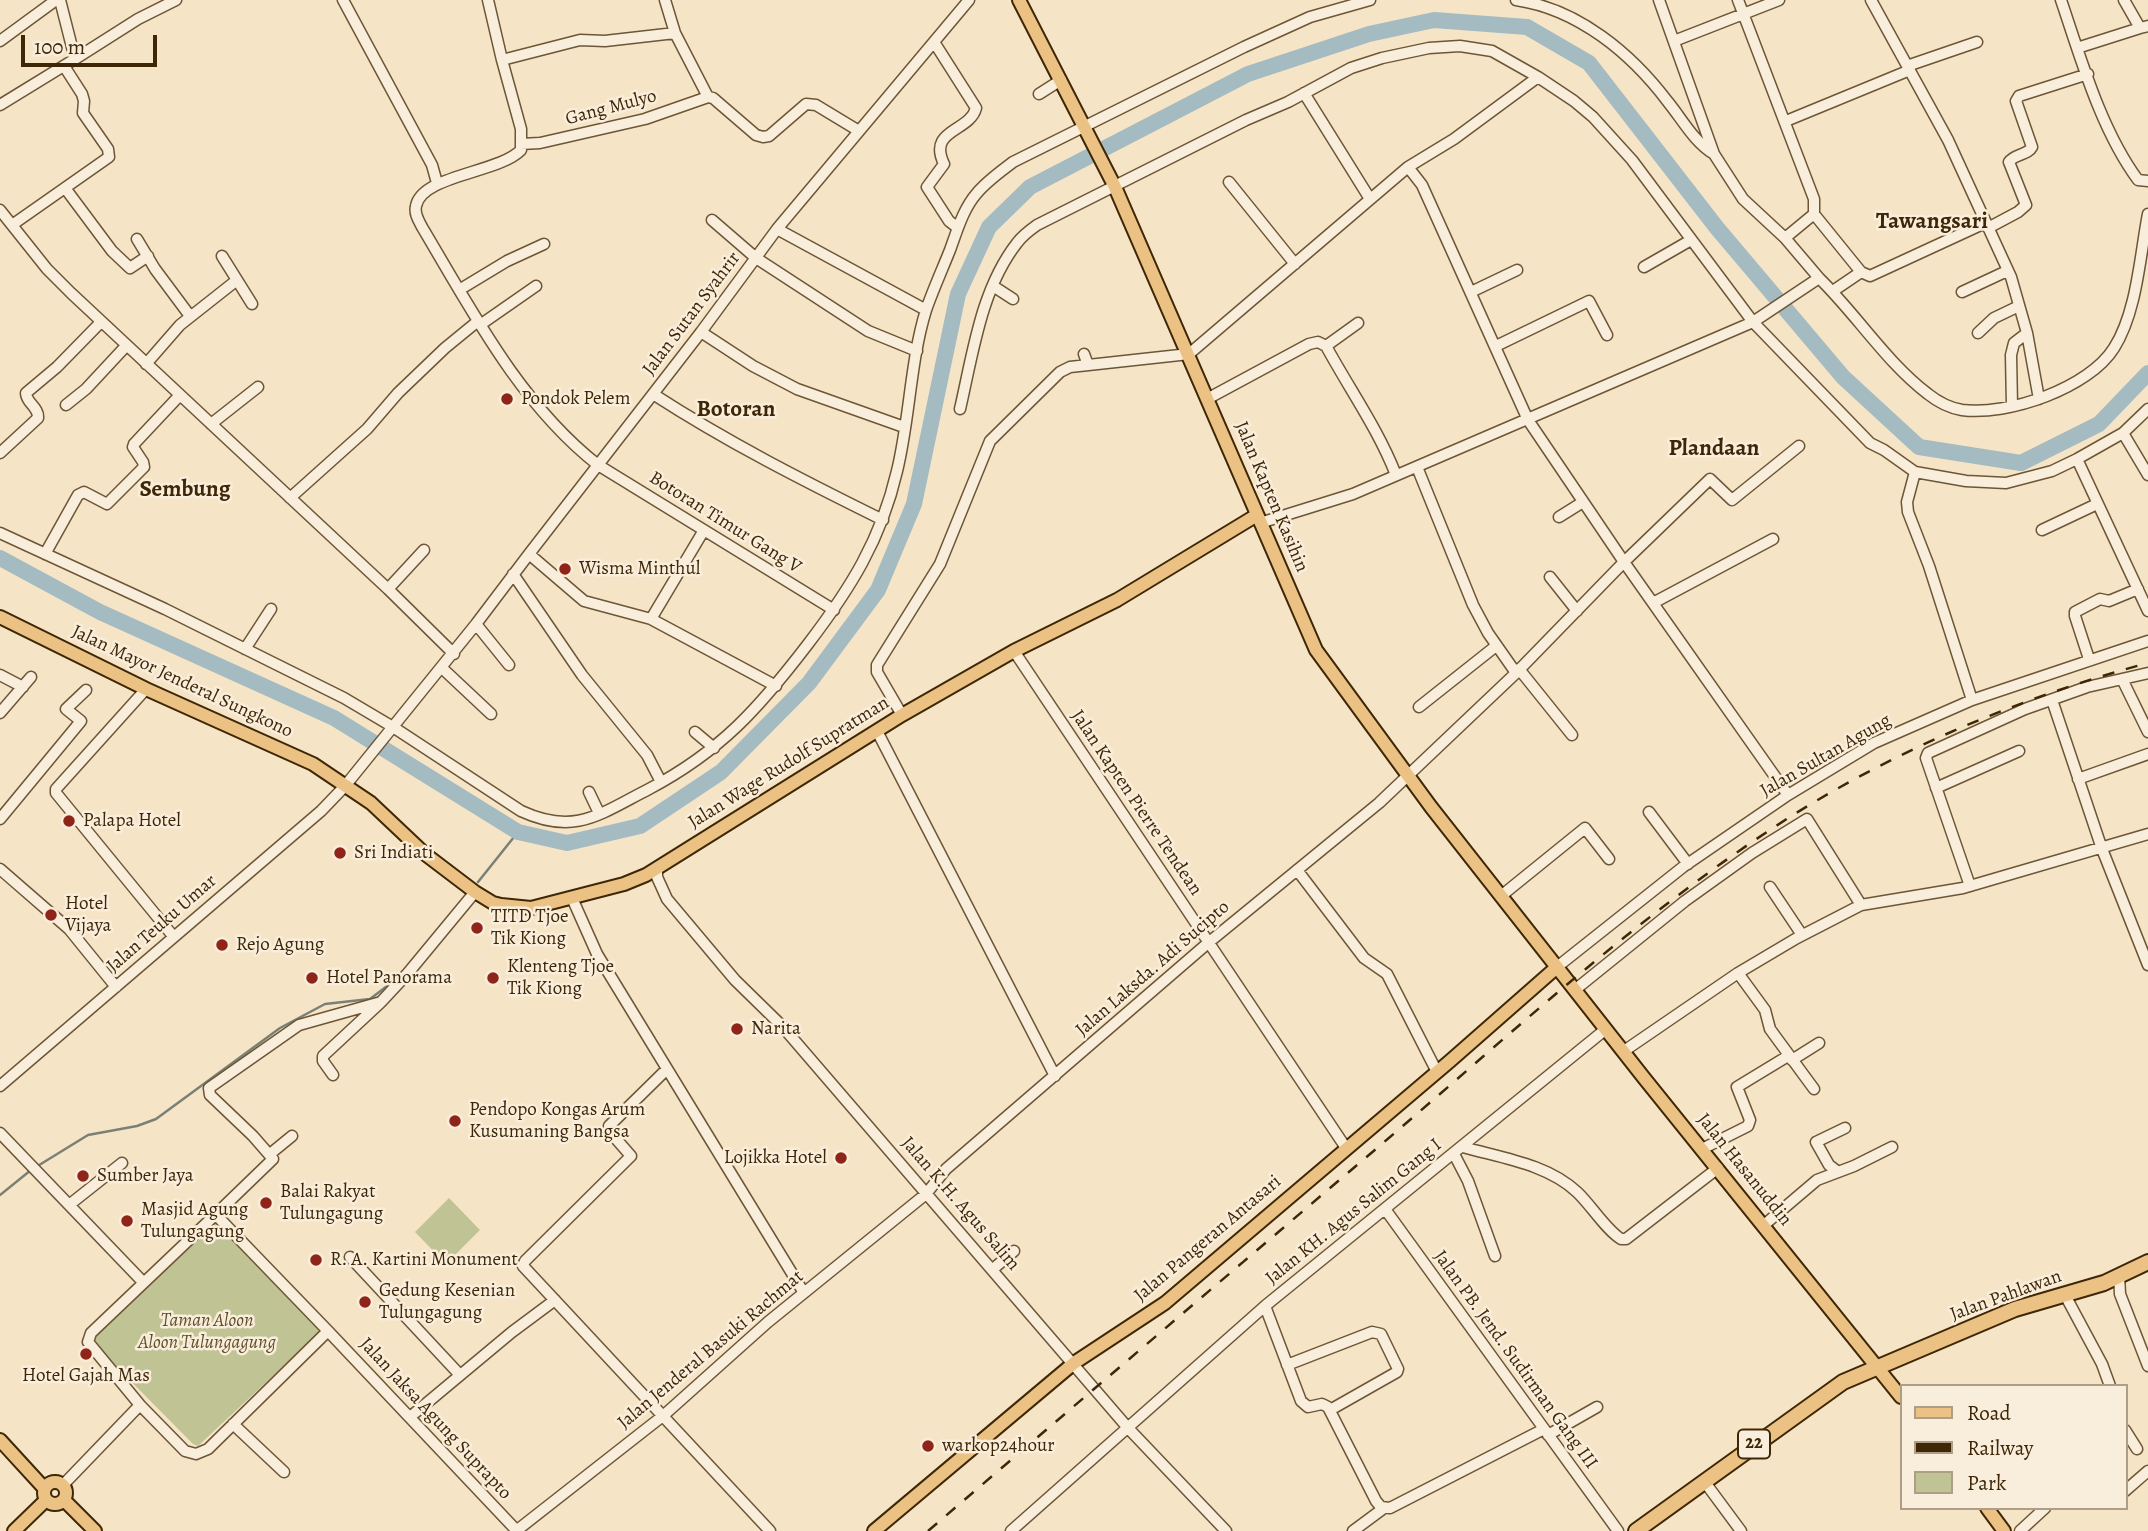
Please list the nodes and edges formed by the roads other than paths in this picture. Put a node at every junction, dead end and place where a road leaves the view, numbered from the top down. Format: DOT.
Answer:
graph roads {
  1 [pos="58,0"];
  2 [pos="176,0"];
  3 [pos="343,0"];
  4 [pos="488,0"];
  5 [pos="665,0"];
  6 [pos="970,0"];
  7 [pos="1020,0"];
  8 [pos="1370,0"];
  9 [pos="1516,0"];
  10 [pos="1659,0"];
  11 [pos="1738,0"];
  12 [pos="1779,0"];
  13 [pos="1871,0"];
  14 [pos="2062,0"];
  15 [pos="2124,0"];
  16 [pos="1744,15"];
  17 [pos="2144,27"];
  18 [pos="675,33"];
  19 [pos="0,41"];
  20 [pos="1674,41"];
  21 [pos="934,42"];
  22 [pos="1977,42"];
  23 [pos="2077,48"];
  24 [pos="75,60"];
  25 [pos="502,60"];
  26 [pos="64,66"];
  27 [pos="1909,68"];
  28 [pos="2088,74"];
  29 [pos="1538,77"];
  30 [pos="1061,80"];
  31 [pos="1304,93"];
  32 [pos="1039,94"];
  33 [pos="708,97"];
  34 [pos="0,105"];
  35 [pos="1786,121"];
  36 [pos="1087,130"];
  37 [pos="859,131"];
  38 [pos="521,147"];
  39 [pos="1714,154"];
  40 [pos="1408,167"];
  41 [pos="1229,181"];
  42 [pos="2148,181"];
  43 [pos="438,183"];
  44 [pos="1114,185"];
  45 [pos="65,188"];
  46 [pos="1370,199"];
  47 [pos="0,210"];
  48 [pos="1814,214"];
  49 [pos="2148,214"];
  50 [pos="712,220"];
  51 [pos="12,225"];
  52 [pos="1986,226"];
  53 [pos="958,228"];
  54 [pos="777,229"];
  55 [pos="1785,238"];
  56 [pos="137,239"];
  57 [pos="1691,240"];
  58 [pos="544,244"];
  59 [pos="148,256"];
  60 [pos="222,256"];
  61 [pos="755,258"];
  62 [pos="1295,264"];
  63 [pos="1644,267"];
  64 [pos="1517,270"];
  65 [pos="2007,271"];
  66 [pos="1861,272"];
  67 [pos="1819,278"];
  68 [pos="237,280"];
  69 [pos="536,286"];
  70 [pos="993,286"];
  71 [pos="459,290"];
  72 [pos="1833,291"];
  73 [pos="1471,292"];
  74 [pos="1962,292"];
  75 [pos="1013,299"];
  76 [pos="252,304"];
  77 [pos="2019,306"];
  78 [pos="926,310"];
  79 [pos="190,316"];
  80 [pos="102,322"];
  81 [pos="479,323"];
  82 [pos="1358,323"];
  83 [pos="1753,323"];
  84 [pos="701,332"];
  85 [pos="1978,333"];
  86 [pos="2027,333"];
  87 [pos="1607,335"];
  88 [pos="1496,345"];
  89 [pos="126,346"];
  90 [pos="1326,346"];
  91 [pos="917,351"];
  92 [pos="1084,354"];
  93 [pos="1189,354"];
  94 [pos="146,364"];
  95 [pos="1088,365"];
  96 [pos="258,387"];
  97 [pos="653,394"];
  98 [pos="180,395"];
  99 [pos="1207,399"];
  100 [pos="2039,399"];
  101 [pos="66,405"];
  102 [pos="2012,405"];
  103 [pos="960,409"];
  104 [pos="2148,409"];
  105 [pos="1528,420"];
  106 [pos="211,424"];
  107 [pos="904,427"];
  108 [pos="2123,433"];
  109 [pos="1799,446"];
  110 [pos="0,453"];
  111 [pos="2077,459"];
  112 [pos="598,465"];
  113 [pos="1417,467"];
  114 [pos="1915,472"];
  115 [pos="1396,475"];
  116 [pos="2148,475"];
  117 [pos="290,498"];
  118 [pos="1583,502"];
  119 [pos="2097,505"];
  120 [pos="1559,517"];
  121 [pos="1259,519"];
  122 [pos="883,520"];
  123 [pos="704,530"];
  124 [pos="2042,530"];
  125 [pos="0,533"];
  126 [pos="1773,539"];
  127 [pos="424,550"];
  128 [pos="45,554"];
  129 [pos="529,554"];
  130 [pos="1624,562"];
  131 [pos="513,574"];
  132 [pos="1550,577"];
  133 [pos="388,589"];
  134 [pos="2138,589"];
  135 [pos="1653,603"];
  136 [pos="271,609"];
  137 [pos="834,610"];
  138 [pos="1577,611"];
  139 [pos="2148,611"];
  140 [pos="0,617"];
  141 [pos="652,619"];
  142 [pos="476,624"];
  143 [pos="2148,641"];
  144 [pos="1496,646"];
  145 [pos="245,649"];
  146 [pos="1014,651"];
  147 [pos="454,653"];
  148 [pos="2089,659"];
  149 [pos="509,665"];
  150 [pos="442,668"];
  151 [pos="1518,671"];
  152 [pos="2148,673"];
  153 [pos="0,675"];
  154 [pos="31,677"];
  155 [pos="2122,679"];
  156 [pos="776,686"];
  157 [pos="23,687"];
  158 [pos="86,690"];
  159 [pos="146,690"];
  160 [pos="1972,700"];
  161 [pos="2052,700"];
  162 [pos="1419,707"];
  163 [pos="0,713"];
  164 [pos="491,714"];
  165 [pos="902,715"];
  166 [pos="392,728"];
  167 [pos="877,731"];
  168 [pos="695,732"];
  169 [pos="2148,732"];
  170 [pos="1572,735"];
  171 [pos="714,748"];
  172 [pos="2019,751"];
  173 [pos="2148,754"];
  174 [pos="1407,775"];
  175 [pos="2078,779"];
  176 [pos="661,782"];
  177 [pos="345,786"];
  178 [pos="1936,788"];
  179 [pos="589,792"];
  180 [pos="1788,795"];
  181 [pos="1649,812"];
  182 [pos="599,813"];
  183 [pos="0,818"];
  184 [pos="2148,834"];
  185 [pos="2102,849"];
  186 [pos="1609,859"];
  187 [pos="1688,864"];
  188 [pos="657,868"];
  189 [pos="0,869"];
  190 [pos="1297,870"];
  191 [pos="1770,887"];
  192 [pos="1962,888"];
  193 [pos="475,892"];
  194 [pos="1501,896"];
  195 [pos="572,898"];
  196 [pos="1861,905"];
  197 [pos="1802,935"];
  198 [pos="173,936"];
  199 [pos="1208,943"];
  200 [pos="2148,965"];
  201 [pos="1557,967"];
  202 [pos="1738,973"];
  203 [pos="116,987"];
  204 [pos="1576,989"];
  205 [pos="381,1002"];
  206 [pos="1606,1029"];
  207 [pos="1819,1043"];
  208 [pos="1624,1051"];
  209 [pos="1790,1058"];
  210 [pos="666,1070"];
  211 [pos="1437,1072"];
  212 [pos="333,1075"];
  213 [pos="1055,1076"];
  214 [pos="0,1086"];
  215 [pos="1814,1089"];
  216 [pos="1845,1128"];
  217 [pos="0,1133"];
  218 [pos="292,1136"];
  219 [pos="1463,1147"];
  220 [pos="1892,1147"];
  221 [pos="1346,1148"];
  222 [pos="1702,1149"];
  223 [pos="270,1154"];
  224 [pos="1454,1154"];
  225 [pos="122,1163"];
  226 [pos="1718,1168"];
  227 [pos="1838,1172"];
  228 [pos="926,1194"];
  229 [pos="69,1205"];
  230 [pos="1385,1209"];
  231 [pos="214,1216"];
  232 [pos="1764,1226"];
  233 [pos="1014,1251"];
  234 [pos="1495,1256"];
  235 [pos="350,1257"];
  236 [pos="2148,1262"];
  237 [pos="993,1269"];
  238 [pos="2112,1279"];
  239 [pos="143,1282"];
  240 [pos="804,1293"];
  241 [pos="2065,1294"];
  242 [pos="555,1300"];
  243 [pos="1265,1306"];
  244 [pos="328,1331"];
  245 [pos="1074,1363"];
  246 [pos="1287,1366"];
  247 [pos="2148,1366"];
  248 [pos="1878,1367"];
  249 [pos="460,1375"];
  250 [pos="2109,1384"];
  251 [pos="1899,1394"];
  252 [pos="141,1405"];
  253 [pos="1597,1407"];
  254 [pos="1330,1410"];
  255 [pos="664,1415"];
  256 [pos="410,1416"];
  257 [pos="233,1424"];
  258 [pos="1128,1428"];
  259 [pos="1546,1432"];
  260 [pos="2127,1433"];
  261 [pos="0,1440"];
  262 [pos="2137,1449"];
  263 [pos="2148,1471"];
  264 [pos="284,1472"];
  265 [pos="1704,1481"];
  266 [pos="63,1485"];
  267 [pos="2127,1489"];
  268 [pos="46,1494"];
  269 [pos="64,1500"];
  270 [pos="1384,1508"];
  271 [pos="1988,1510"];
  272 [pos="2043,1510"];
  273 [pos="14,1531"];
  274 [pos="94,1531"];
  275 [pos="517,1531"];
  276 [pos="770,1531"];
  277 [pos="874,1531"];
  278 [pos="1011,1531"];
  279 [pos="1226,1531"];
  280 [pos="1353,1531"];
  281 [pos="1618,1531"];
  282 [pos="1638,1531"];
  283 [pos="1741,1531"];
  284 [pos="2004,1531"];
  285 [pos="2020,1531"];
  1 -- 19 [label="street"];
  1 -- 24 [label="street"];
  2 -- 24 [label="street"];
  3 -- 43 [label="street"];
  4 -- 25 [label="street"];
  5 -- 18 [label="street"];
  6 -- 21 [label="street, Jalan Sutan Syahrir"];
  7 -- 30 [label="main road, Jalan Kapten Kasihin"];
  8 -- 36 [label="street"];
  9 -- 39 [label="street"];
  10 -- 20 [label="street"];
  11 -- 16 [label="street"];
  12 -- 16 [label="street"];
  13 -- 27 [label="street"];
  14 -- 23 [label="street"];
  15 -- 17 [label="street"];
  16 -- 20 [label="street"];
  16 -- 35 [label="street"];
  17 -- 23 [label="street"];
  18 -- 25 [label="street"];
  18 -- 33 [label="street"];
  20 -- 39 [label="street"];
  21 -- 37 [label="street, Jalan Sutan Syahrir"];
  21 -- 53 [label="street"];
  22 -- 27 [label="street"];
  23 -- 28 [label="street"];
  24 -- 26 [label="street"];
  25 -- 38 [label="street"];
  26 -- 34 [label="street"];
  26 -- 45 [label="street"];
  27 -- 35 [label="street"];
  27 -- 52 [label="street"];
  28 -- 42 [label="street"];
  28 -- 52 [label="street"];
  29 -- 31 [label="street"];
  29 -- 40 [label="street"];
  29 -- 57 [label="street"];
  30 -- 32 [label="street"];
  30 -- 36 [label="main road, Jalan Kapten Kasihin"];
  31 -- 44 [label="street"];
  31 -- 46 [label="street"];
  33 -- 37 [label="street"];
  33 -- 38 [label="street, Gang Mulyo"];
  35 -- 48 [label="street"];
  36 -- 44 [label="main road, Jalan Kapten Kasihin"];
  36 -- 53 [label="street"];
  37 -- 54 [label="street, Jalan Sutan Syahrir"];
  38 -- 43 [label="street"];
  39 -- 55 [label="street"];
  40 -- 46 [label="street"];
  40 -- 73 [label="street"];
  41 -- 62 [label="street"];
  43 -- 71 [label="street, Botoran Timur Gang V"];
  44 -- 70 [label="street"];
  44 -- 93 [label="main road, Jalan Kapten Kasihin"];
  45 -- 51 [label="street"];
  45 -- 59 [label="street"];
  46 -- 62 [label="street"];
  47 -- 51 [label="street"];
  48 -- 55 [label="street"];
  48 -- 66 [label="street"];
  49 -- 100 [label="street"];
  50 -- 61 [label="street"];
  51 -- 80 [label="street"];
  52 -- 65 [label="street"];
  52 -- 66 [label="street"];
  53 -- 78 [label="street"];
  54 -- 61 [label="street, Jalan Sutan Syahrir"];
  54 -- 78 [label="street"];
  55 -- 67 [label="street"];
  56 -- 59 [label="street"];
  57 -- 63 [label="street"];
  57 -- 83 [label="street"];
  58 -- 71 [label="street"];
  59 -- 79 [label="street"];
  60 -- 68 [label="street"];
  61 -- 84 [label="street, Jalan Sutan Syahrir"];
  61 -- 91 [label="street"];
  62 -- 93 [label="street"];
  64 -- 73 [label="street"];
  65 -- 74 [label="street"];
  65 -- 77 [label="street"];
  66 -- 72 [label="street"];
  67 -- 72 [label="street"];
  67 -- 83 [label="street"];
  68 -- 76 [label="street"];
  68 -- 79 [label="street"];
  69 -- 81 [label="street"];
  70 -- 75 [label="street"];
  70 -- 103 [label="street"];
  71 -- 81 [label="street, Botoran Timur Gang V"];
  72 -- 102 [label="street"];
  73 -- 88 [label="street"];
  77 -- 85 [label="street"];
  77 -- 86 [label="street"];
  78 -- 91 [label="street"];
  79 -- 94 [label="street"];
  80 -- 89 [label="street"];
  80 -- 110 [label="street"];
  81 -- 112 [label="street, Botoran Timur Gang V"];
  81 -- 117 [label="street"];
  82 -- 90 [label="street"];
  83 -- 105 [label="street"];
  83 -- 114 [label="street"];
  84 -- 97 [label="street, Jalan Sutan Syahrir"];
  84 -- 107 [label="street"];
  86 -- 100 [label="street"];
  86 -- 102 [label="street"];
  87 -- 88 [label="street"];
  88 -- 105 [label="street"];
  89 -- 94 [label="street"];
  89 -- 101 [label="street"];
  90 -- 99 [label="street"];
  90 -- 115 [label="street"];
  91 -- 107 [label="street"];
  92 -- 95 [label="street"];
  93 -- 95 [label="street"];
  93 -- 99 [label="main road, Jalan Kapten Kasihin"];
  94 -- 98 [label="street"];
  95 -- 165 [label="street"];
  96 -- 106 [label="street"];
  97 -- 112 [label="street, Jalan Sutan Syahrir"];
  97 -- 122 [label="street"];
  98 -- 106 [label="street"];
  98 -- 128 [label="street"];
  99 -- 121 [label="main road, Jalan Kapten Kasihin"];
  100 -- 102 [label="street"];
  104 -- 108 [label="street"];
  105 -- 113 [label="street"];
  105 -- 118 [label="street"];
  106 -- 117 [label="street"];
  107 -- 122 [label="street"];
  108 -- 111 [label="street"];
  108 -- 116 [label="street"];
  109 -- 130 [label="street, Jalan Laksda. Adi Sucipto"];
  111 -- 114 [label="street"];
  111 -- 119 [label="street"];
  112 -- 123 [label="street, Botoran Timur Gang V"];
  112 -- 129 [label="street, Jalan Sutan Syahrir"];
  113 -- 115 [label="street"];
  113 -- 144 [label="street"];
  114 -- 160 [label="street"];
  115 -- 121 [label="street"];
  117 -- 133 [label="street"];
  118 -- 120 [label="street"];
  118 -- 130 [label="street"];
  119 -- 124 [label="street"];
  119 -- 134 [label="street"];
  121 -- 146 [label="main road, Jalan Wage Rudolf Supratman"];
  121 -- 174 [label="main road, Jalan Kapten Kasihin"];
  122 -- 137 [label="street"];
  123 -- 137 [label="street, Botoran Timur Gang V"];
  123 -- 141 [label="street"];
  125 -- 128 [label="street"];
  126 -- 135 [label="street"];
  127 -- 133 [label="street"];
  128 -- 145 [label="street"];
  129 -- 131 [label="street, Jalan Sutan Syahrir"];
  129 -- 141 [label="street"];
  130 -- 135 [label="street"];
  130 -- 138 [label="street, Jalan Laksda. Adi Sucipto"];
  131 -- 142 [label="street, Jalan Sutan Syahrir"];
  131 -- 176 [label="street"];
  132 -- 138 [label="street"];
  133 -- 147 [label="street"];
  134 -- 139 [label="street"];
  134 -- 148 [label="street"];
  135 -- 180 [label="street"];
  136 -- 145 [label="street"];
  137 -- 156 [label="street"];
  138 -- 151 [label="street, Jalan Laksda. Adi Sucipto"];
  140 -- 159 [label="main road, Jalan Mayor Jenderal Sungkono"];
  141 -- 156 [label="street"];
  142 -- 147 [label="street, Jalan Sutan Syahrir"];
  142 -- 149 [label="street"];
  143 -- 148 [label="street, Jalan Sultan Agung"];
  144 -- 151 [label="street"];
  144 -- 162 [label="street"];
  145 -- 166 [label="street"];
  146 -- 165 [label="main road, Jalan Wage Rudolf Supratman"];
  146 -- 199 [label="street, Jalan Kapten Pierre Tendean"];
  147 -- 150 [label="street, Jalan Sutan Syahrir"];
  148 -- 160 [label="street, Jalan Sultan Agung"];
  150 -- 164 [label="street"];
  150 -- 166 [label="street, Jalan Sutan Syahrir"];
  151 -- 170 [label="street"];
  151 -- 174 [label="street, Jalan Laksda. Adi Sucipto"];
  152 -- 155 [label="street"];
  153 -- 157 [label="street"];
  154 -- 157 [label="street"];
  155 -- 161 [label="street"];
  155 -- 169 [label="street"];
  156 -- 171 [label="street"];
  157 -- 163 [label="street"];
  158 -- 183 [label="street"];
  159 -- 177 [label="main road, Jalan Mayor Jenderal Sungkono"];
  159 -- 198 [label="street"];
  160 -- 180 [label="street, Jalan Sultan Agung"];
  161 -- 175 [label="street"];
  161 -- 178 [label="street"];
  165 -- 167 [label="main road, Jalan Wage Rudolf Supratman"];
  166 -- 177 [label="street, Jalan Sutan Syahrir"];
  166 -- 182 [label="street"];
  167 -- 188 [label="main road, Jalan Wage Rudolf Supratman"];
  167 -- 213 [label="street"];
  168 -- 171 [label="street"];
  171 -- 176 [label="street"];
  172 -- 178 [label="street"];
  173 -- 175 [label="street"];
  174 -- 190 [label="street, Jalan Laksda. Adi Sucipto"];
  174 -- 194 [label="main road, Jalan Kapten Kasihin"];
  175 -- 185 [label="street"];
  176 -- 182 [label="street"];
  177 -- 193 [label="main road, Jalan Wage Rudolf Supratman"];
  177 -- 198 [label="street, Jalan Teuku Umar"];
  178 -- 192 [label="street"];
  179 -- 182 [label="street"];
  180 -- 187 [label="street, Jalan Sultan Agung"];
  181 -- 187 [label="street"];
  184 -- 185 [label="street"];
  185 -- 192 [label="street"];
  185 -- 200 [label="street"];
  186 -- 194 [label="street"];
  187 -- 201 [label="street, Jalan Sultan Agung"];
  188 -- 195 [label="main road, Jalan Wage Rudolf Supratman"];
  188 -- 228 [label="street, Jalan K.H. Agus Salim"];
  189 -- 203 [label="street"];
  190 -- 199 [label="street, Jalan Laksda. Adi Sucipto"];
  190 -- 211 [label="street"];
  191 -- 197 [label="street"];
  192 -- 196 [label="street"];
  193 -- 195 [label="main road, Jalan Wage Rudolf Supratman"];
  193 -- 205 [label="street"];
  194 -- 201 [label="main road, Jalan Kapten Kasihin"];
  195 -- 210 [label="street"];
  196 -- 197 [label="street"];
  196 -- 204 [label="street"];
  197 -- 202 [label="street"];
  198 -- 203 [label="street, Jalan Teuku Umar"];
  199 -- 213 [label="street, Jalan Laksda. Adi Sucipto"];
  199 -- 221 [label="street, Jalan Kapten Pierre Tendean"];
  201 -- 204 [label="main road, Jalan Hasanuddin"];
  201 -- 211 [label="main road, Jalan Pangeran Antasari"];
  202 -- 208 [label="street"];
  202 -- 209 [label="street"];
  203 -- 214 [label="street, Jalan Teuku Umar"];
  204 -- 206 [label="main road, Jalan Hasanuddin"];
  205 -- 212 [label="street"];
  205 -- 223 [label="street"];
  206 -- 208 [label="main road, Jalan Hasanuddin"];
  206 -- 219 [label="street, Jalan KH. Agus Salim Gang I"];
  207 -- 209 [label="street"];
  208 -- 222 [label="main road, Jalan Hasanuddin"];
  209 -- 215 [label="street"];
  209 -- 222 [label="street"];
  210 -- 240 [label="street"];
  210 -- 242 [label="street"];
  211 -- 221 [label="main road, Jalan Pangeran Antasari"];
  213 -- 228 [label="street, Jalan Laksda. Adi Sucipto"];
  216 -- 227 [label="street"];
  217 -- 229 [label="street"];
  218 -- 223 [label="street"];
  219 -- 224 [label="street, Jalan KH. Agus Salim Gang I"];
  219 -- 226 [label="street"];
  220 -- 227 [label="street"];
  221 -- 245 [label="main road, Jalan Pangeran Antasari"];
  222 -- 226 [label="main road, Jalan Hasanuddin"];
  223 -- 231 [label="street"];
  224 -- 230 [label="street, Jalan KH. Agus Salim Gang I"];
  224 -- 234 [label="street"];
  225 -- 229 [label="street"];
  226 -- 232 [label="main road, Jalan Hasanuddin"];
  227 -- 232 [label="street"];
  228 -- 237 [label="street, Jalan K.H. Agus Salim"];
  228 -- 240 [label="street, Jalan Jenderal Basuki Rachmat"];
  229 -- 239 [label="street"];
  230 -- 243 [label="street, Jalan KH. Agus Salim Gang I"];
  230 -- 259 [label="street, Jalan PB. Jend. Sudirman Gang III"];
  231 -- 239 [label="street"];
  231 -- 244 [label="street, Jalan Jaksa Agung Suprapto"];
  232 -- 248 [label="main road, Jalan Hasanuddin"];
  233 -- 237 [label="street"];
  235 -- 249 [label="street"];
  236 -- 238 [label="highway, Jalan Pahlawan / 22"];
  237 -- 245 [label="street, Jalan K.H. Agus Salim"];
  238 -- 241 [label="highway, Jalan Pahlawan / 22"];
  238 -- 247 [label="street"];
  239 -- 252 [label="street"];
  240 -- 255 [label="street, Jalan Jenderal Basuki Rachmat"];
  241 -- 248 [label="highway, Jalan Pahlawan / 22"];
  241 -- 250 [label="street"];
  242 -- 249 [label="street"];
  242 -- 255 [label="street"];
  243 -- 246 [label="street"];
  243 -- 258 [label="street, Jalan KH. Agus Salim Gang I"];
  244 -- 256 [label="street, Jalan Jaksa Agung Suprapto"];
  244 -- 257 [label="street"];
  245 -- 258 [label="street, Jalan K.H. Agus Salim"];
  245 -- 277 [label="main road, Jalan Pangeran Antasari"];
  246 -- 254 [label="street"];
  246 -- 254 [label="street"];
  248 -- 251 [label="main road, Jalan Hasanuddin"];
  248 -- 265 [label="highway, 22"];
  249 -- 256 [label="street"];
  252 -- 257 [label="street"];
  252 -- 266 [label="street"];
  253 -- 259 [label="street"];
  254 -- 270 [label="street"];
  255 -- 275 [label="street, Jalan Jenderal Basuki Rachmat"];
  255 -- 276 [label="street"];
  256 -- 275 [label="street, Jalan Jaksa Agung Suprapto"];
  257 -- 264 [label="street"];
  258 -- 278 [label="street, Jalan KH. Agus Salim Gang I"];
  258 -- 279 [label="street, Jalan K.H. Agus Salim"];
  259 -- 270 [label="street"];
  259 -- 281 [label="street, Jalan PB. Jend. Sudirman Gang III"];
  260 -- 262 [label="street"];
  261 -- 268 [label="main road"];
  263 -- 267 [label="street"];
  265 -- 282 [label="highway, 22"];
  265 -- 283 [label="street"];
  266 -- 268 [label="main road"];
  266 -- 269 [label="main road"];
  268 -- 269 [label="main road"];
  268 -- 273 [label="main road"];
  269 -- 274 [label="main road"];
  270 -- 280 [label="street"];
  271 -- 284 [label="main road"];
  272 -- 285 [label="street"];
}
